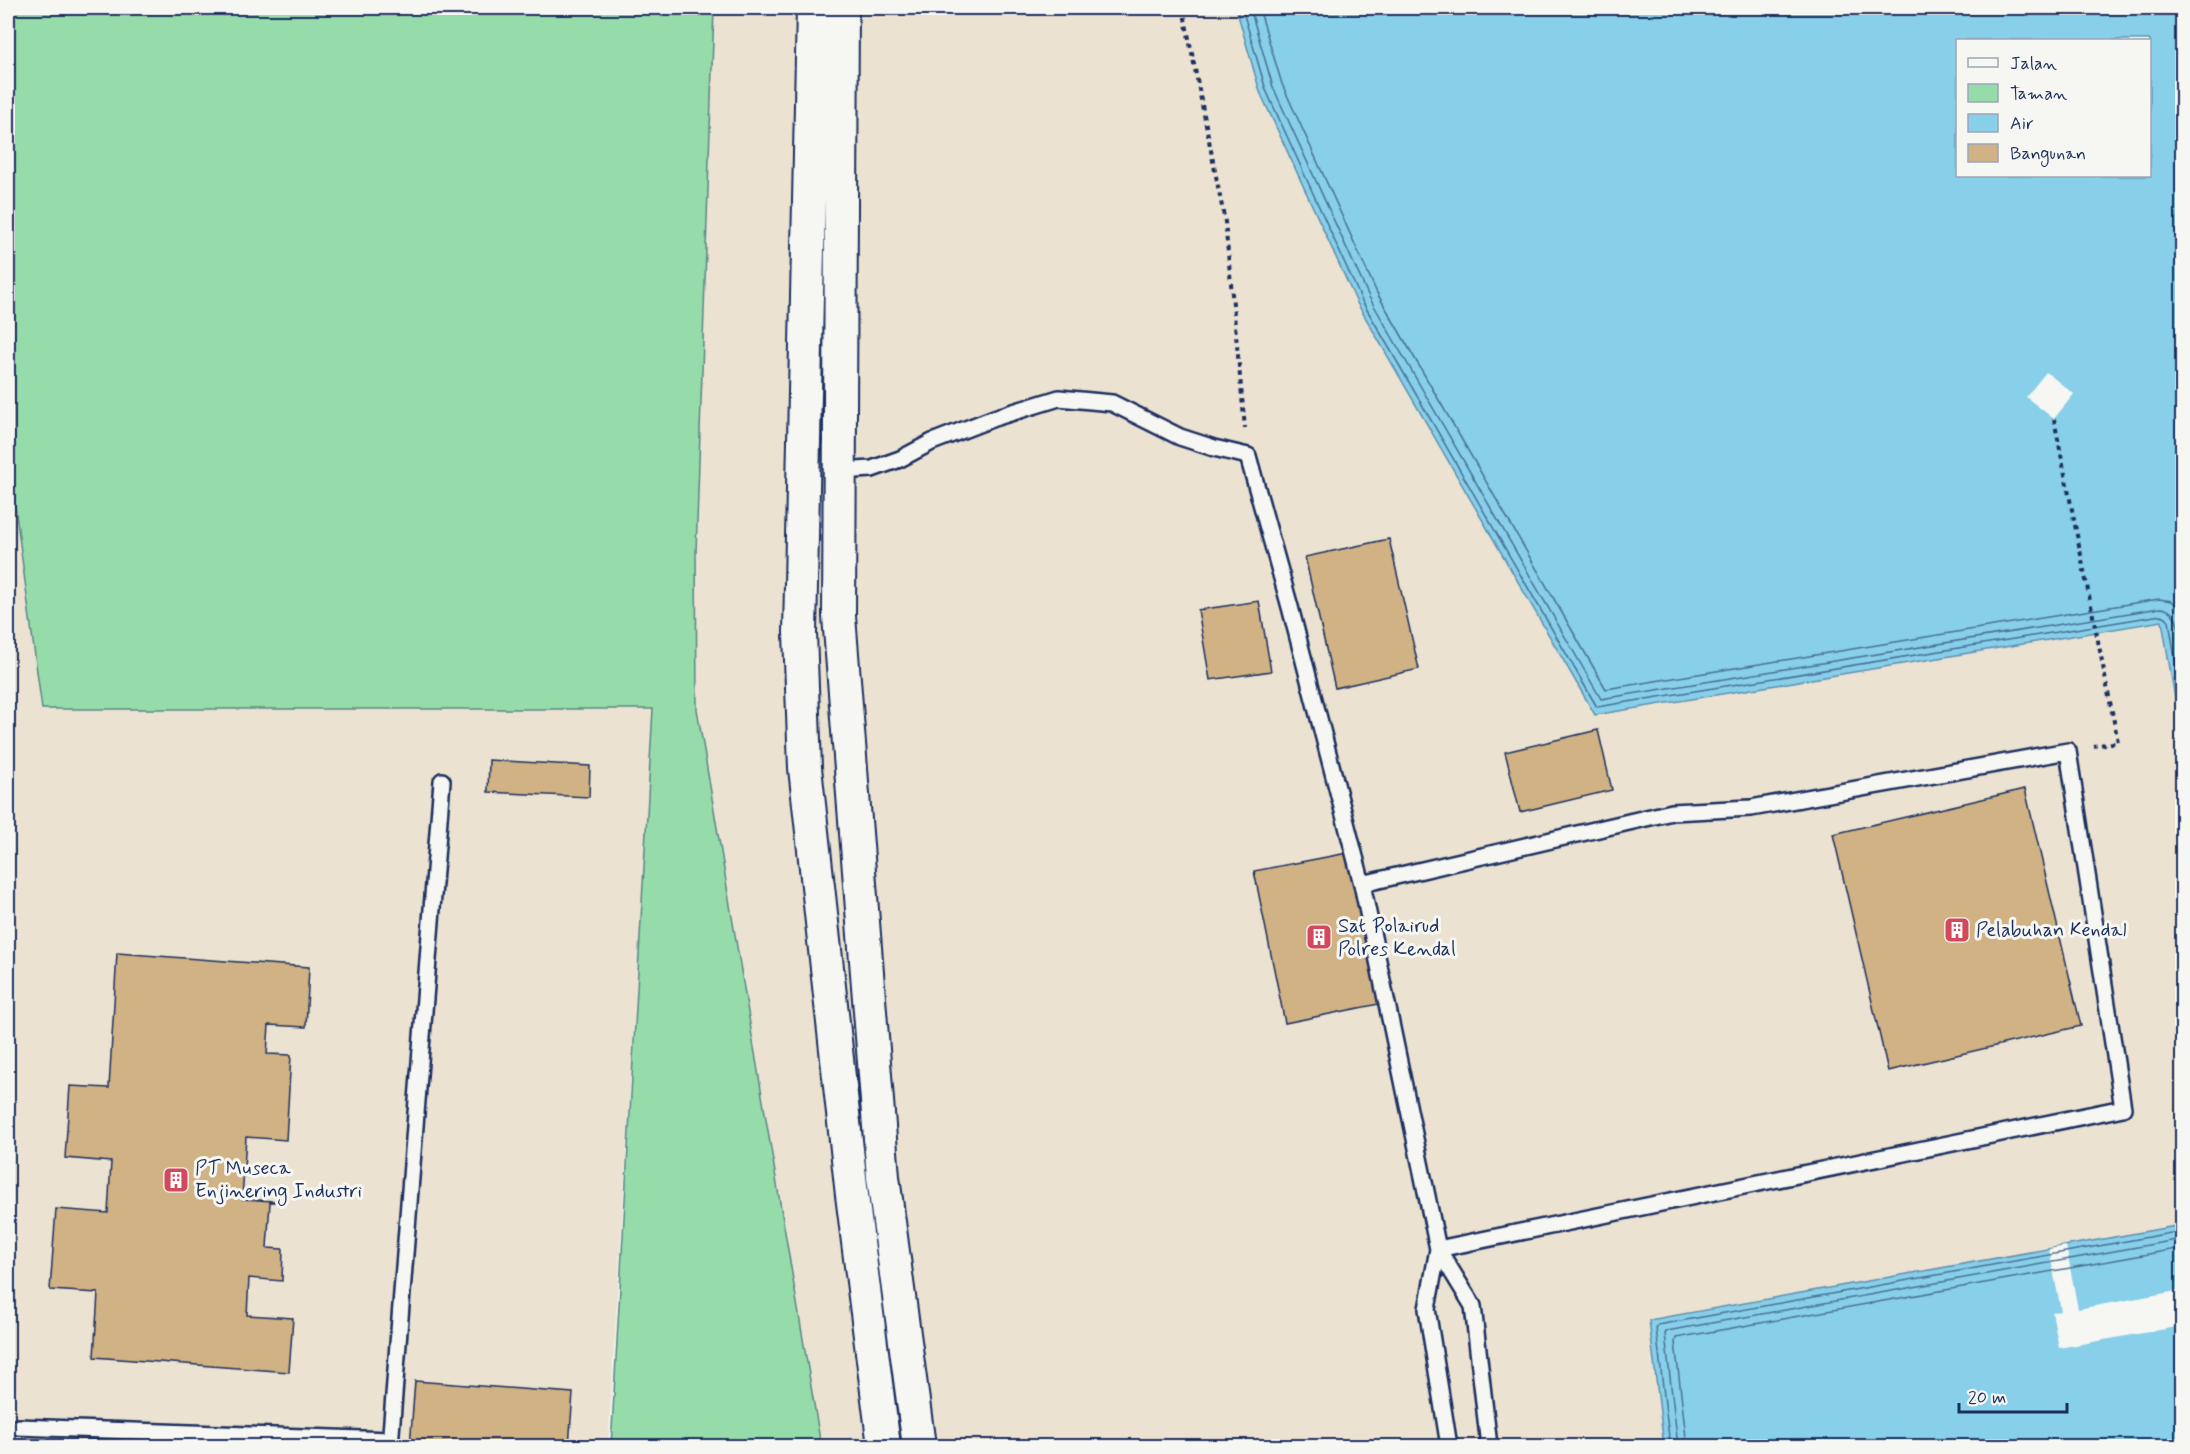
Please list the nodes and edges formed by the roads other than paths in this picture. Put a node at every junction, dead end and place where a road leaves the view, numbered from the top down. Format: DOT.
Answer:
graph roads {
  1 [pos="813,8"];
  2 [pos="842,8"];
  3 [pos="840,471"];
  4 [pos="442,781"];
  5 [pos="1362,884"];
  6 [pos="1438,1249"];
  7 [pos="18,1427"];
  8 [pos="390,1443"];
  9 [pos="884,1446"];
  10 [pos="919,1446"];
  11 [pos="1449,1446"];
  12 [pos="1489,1446"];
  1 -- 9 [label="street"];
  2 -- 3 [label="street"];
  3 -- 5 [label="lane"];
  3 -- 10 [label="street"];
  4 -- 8 [label="lane"];
  5 -- 6 [label="lane"];
  5 -- 6 [label="lane"];
  6 -- 11 [label="lane"];
  6 -- 12 [label="lane"];
  7 -- 8 [label="lane"];
}
